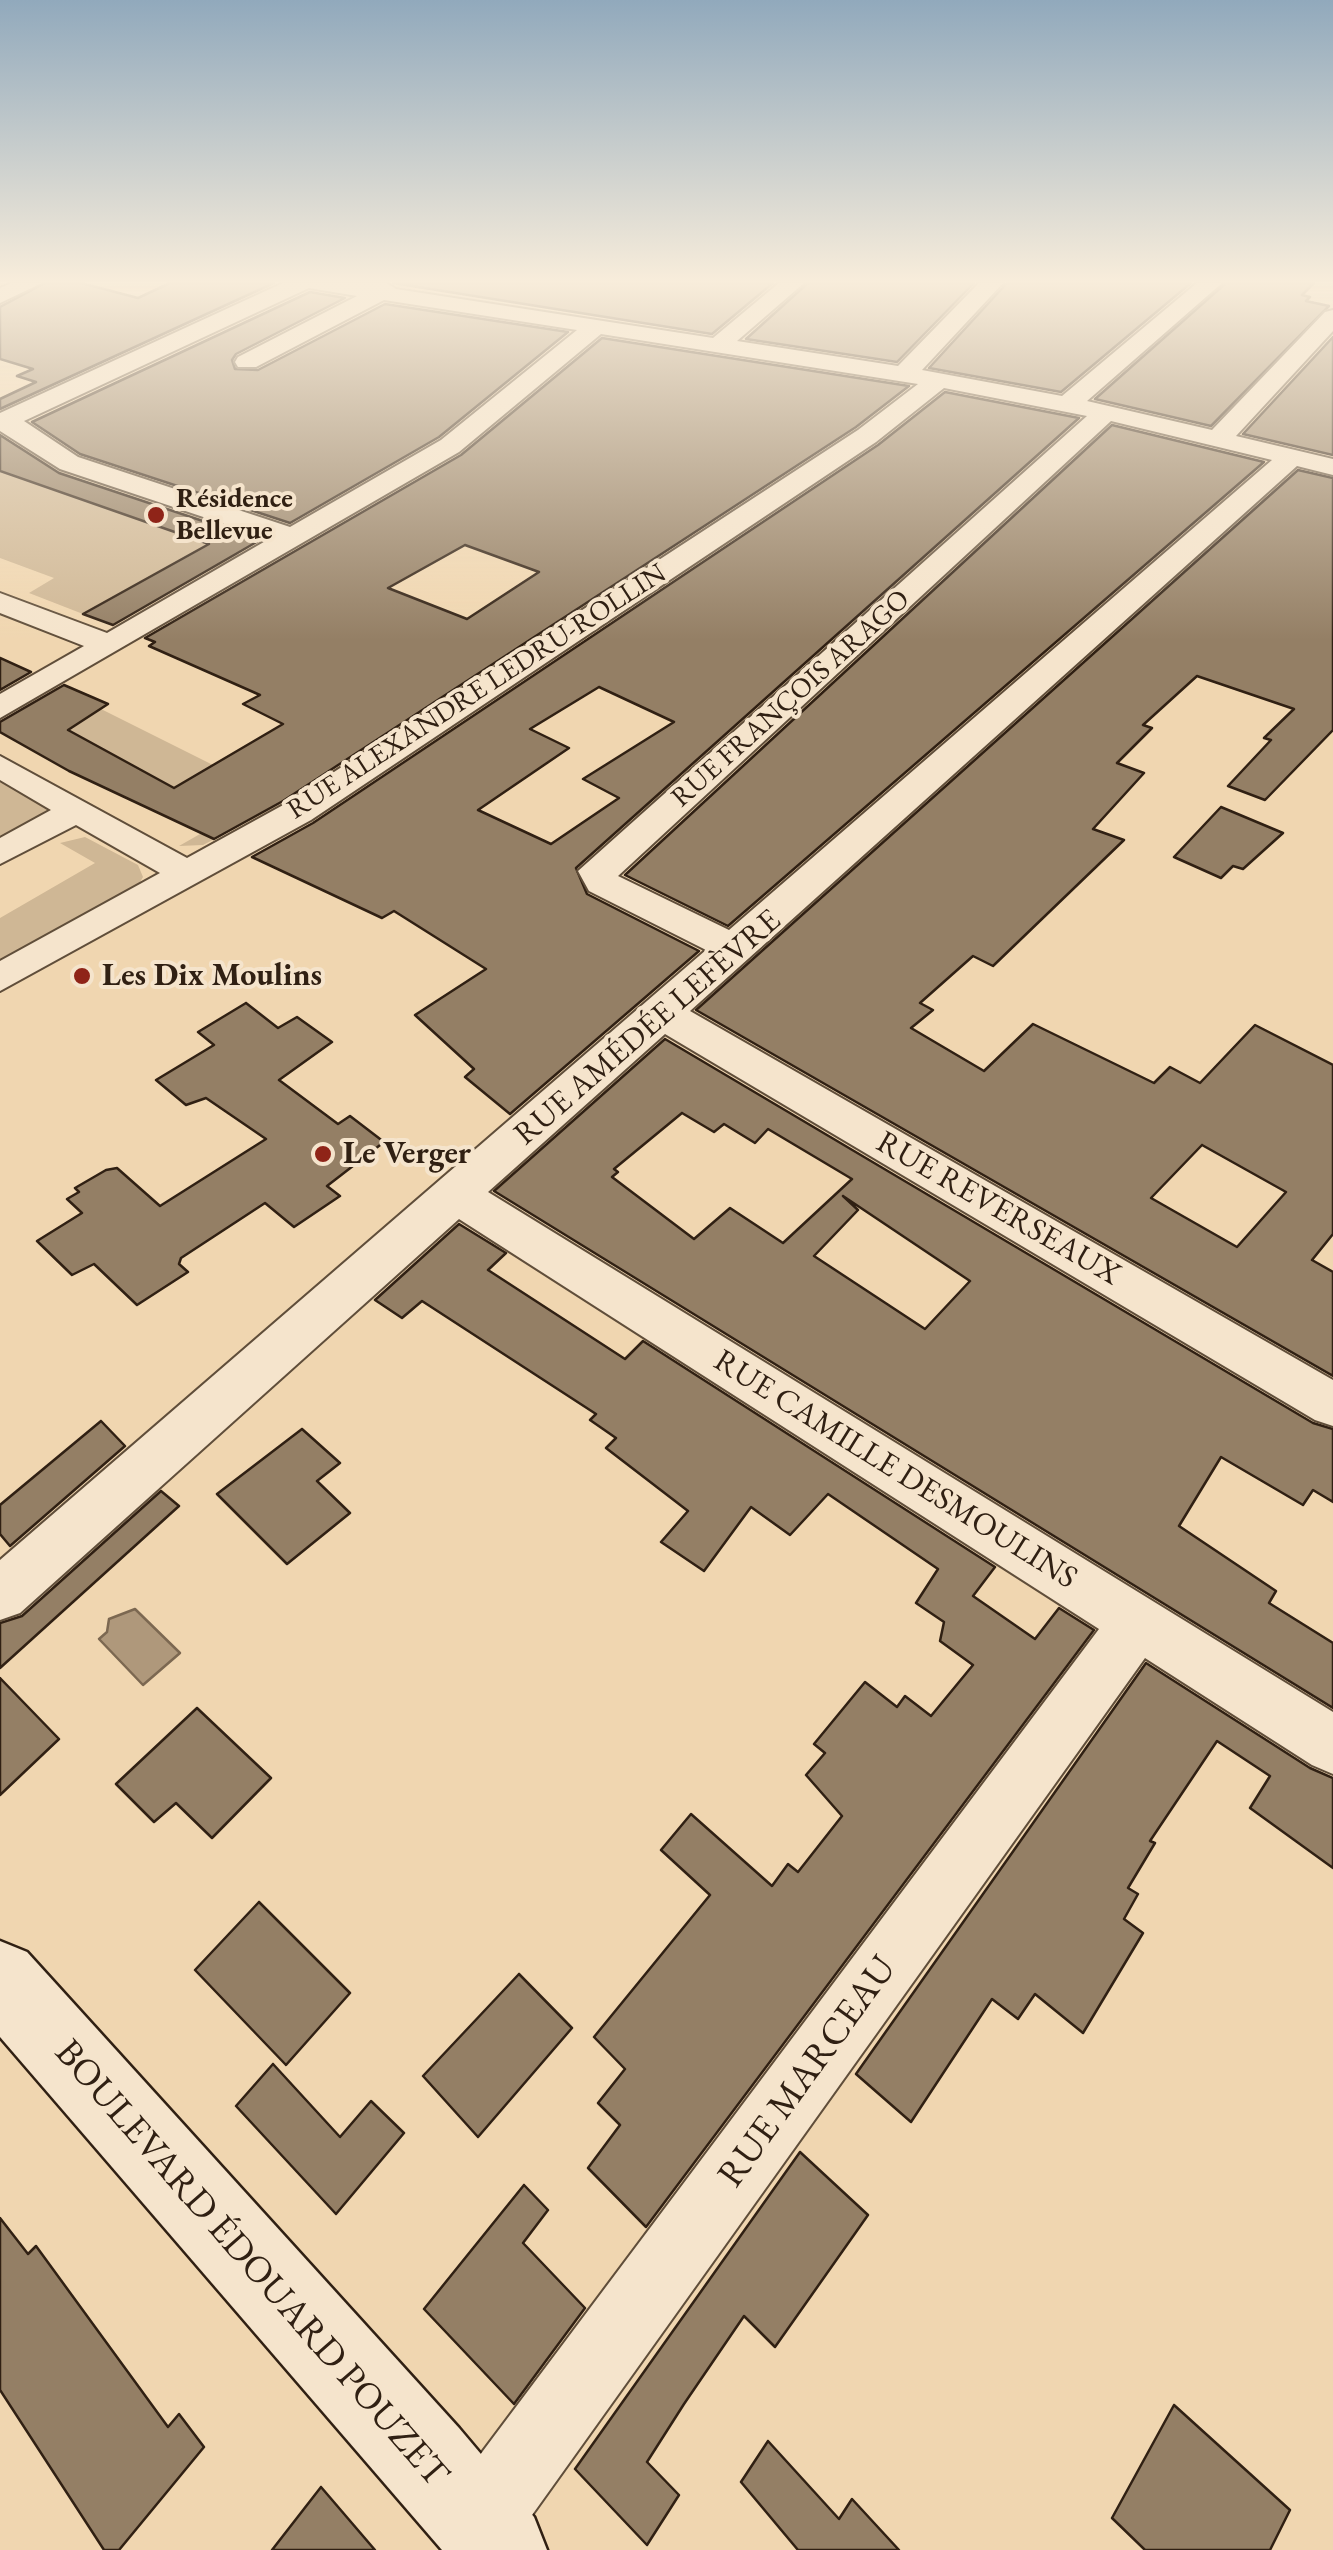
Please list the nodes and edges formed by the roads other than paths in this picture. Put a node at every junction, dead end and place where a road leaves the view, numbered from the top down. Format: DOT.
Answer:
graph roads {
  1 [pos="46,402"];
  2 [pos="506,402"];
  3 [pos="910,402"];
  4 [pos="1057,402"];
  5 [pos="1070,402"];
  6 [pos="1252,402"];
  7 [pos="1068,404"];
  8 [pos="1106,412"];
  9 [pos="3,422"];
  10 [pos="1218,438"];
  11 [pos="1292,457"];
  12 [pos="1333,467"];
  13 [pos="291,537"];
  14 [pos="0,602"];
  15 [pos="107,644"];
  16 [pos="0,708"];
  17 [pos="0,766"];
  18 [pos="77,810"];
  19 [pos="0,853"];
  20 [pos="186,873"];
  21 [pos="737,950"];
  22 [pos="0,978"];
  23 [pos="663,1014"];
  24 [pos="456,1196"];
  25 [pos="1333,1405"];
  26 [pos="0,1595"];
  27 [pos="1138,1621"];
  28 [pos="1333,1746"];
  29 [pos="0,1979"];
  30 [pos="490,2537"];
  1 -- 9 [label="street"];
  2 -- 13 [label="street"];
  3 -- 20 [label="street, RUE ALEXANDRE LEDRU-ROLLIN"];
  4 -- 7 [label="street"];
  5 -- 7 [label="street"];
  6 -- 10 [label="street"];
  7 -- 8 [label="street"];
  8 -- 10 [label="street"];
  8 -- 21 [label="street, RUE FRANÇOIS ARAGO"];
  9 -- 13 [label="street"];
  10 -- 11 [label="street"];
  11 -- 12 [label="street"];
  11 -- 21 [label="street, RUE AMÉDÉE LEFÈVRE"];
  13 -- 15 [label="street"];
  14 -- 15 [label="street"];
  15 -- 16 [label="street"];
  17 -- 18 [label="street"];
  18 -- 19 [label="street"];
  18 -- 20 [label="street"];
  20 -- 22 [label="street, RUE ALEXANDRE LEDRU-ROLLIN"];
  21 -- 23 [label="street, RUE AMÉDÉE LEFÈVRE"];
  23 -- 24 [label="street, RUE AMÉDÉE LEFÈVRE"];
  23 -- 25 [label="street, RUE REVERSEAUX"];
  24 -- 26 [label="street, RUE AMÉDÉE LEFÈVRE"];
  24 -- 27 [label="street, RUE CAMILLE DESMOULINS"];
  27 -- 28 [label="street, RUE CAMILLE DESMOULINS"];
  27 -- 30 [label="street, RUE MARCEAU"];
  29 -- 30 [label="street, BOULEVARD ÉDOUARD POUZET"];
}
